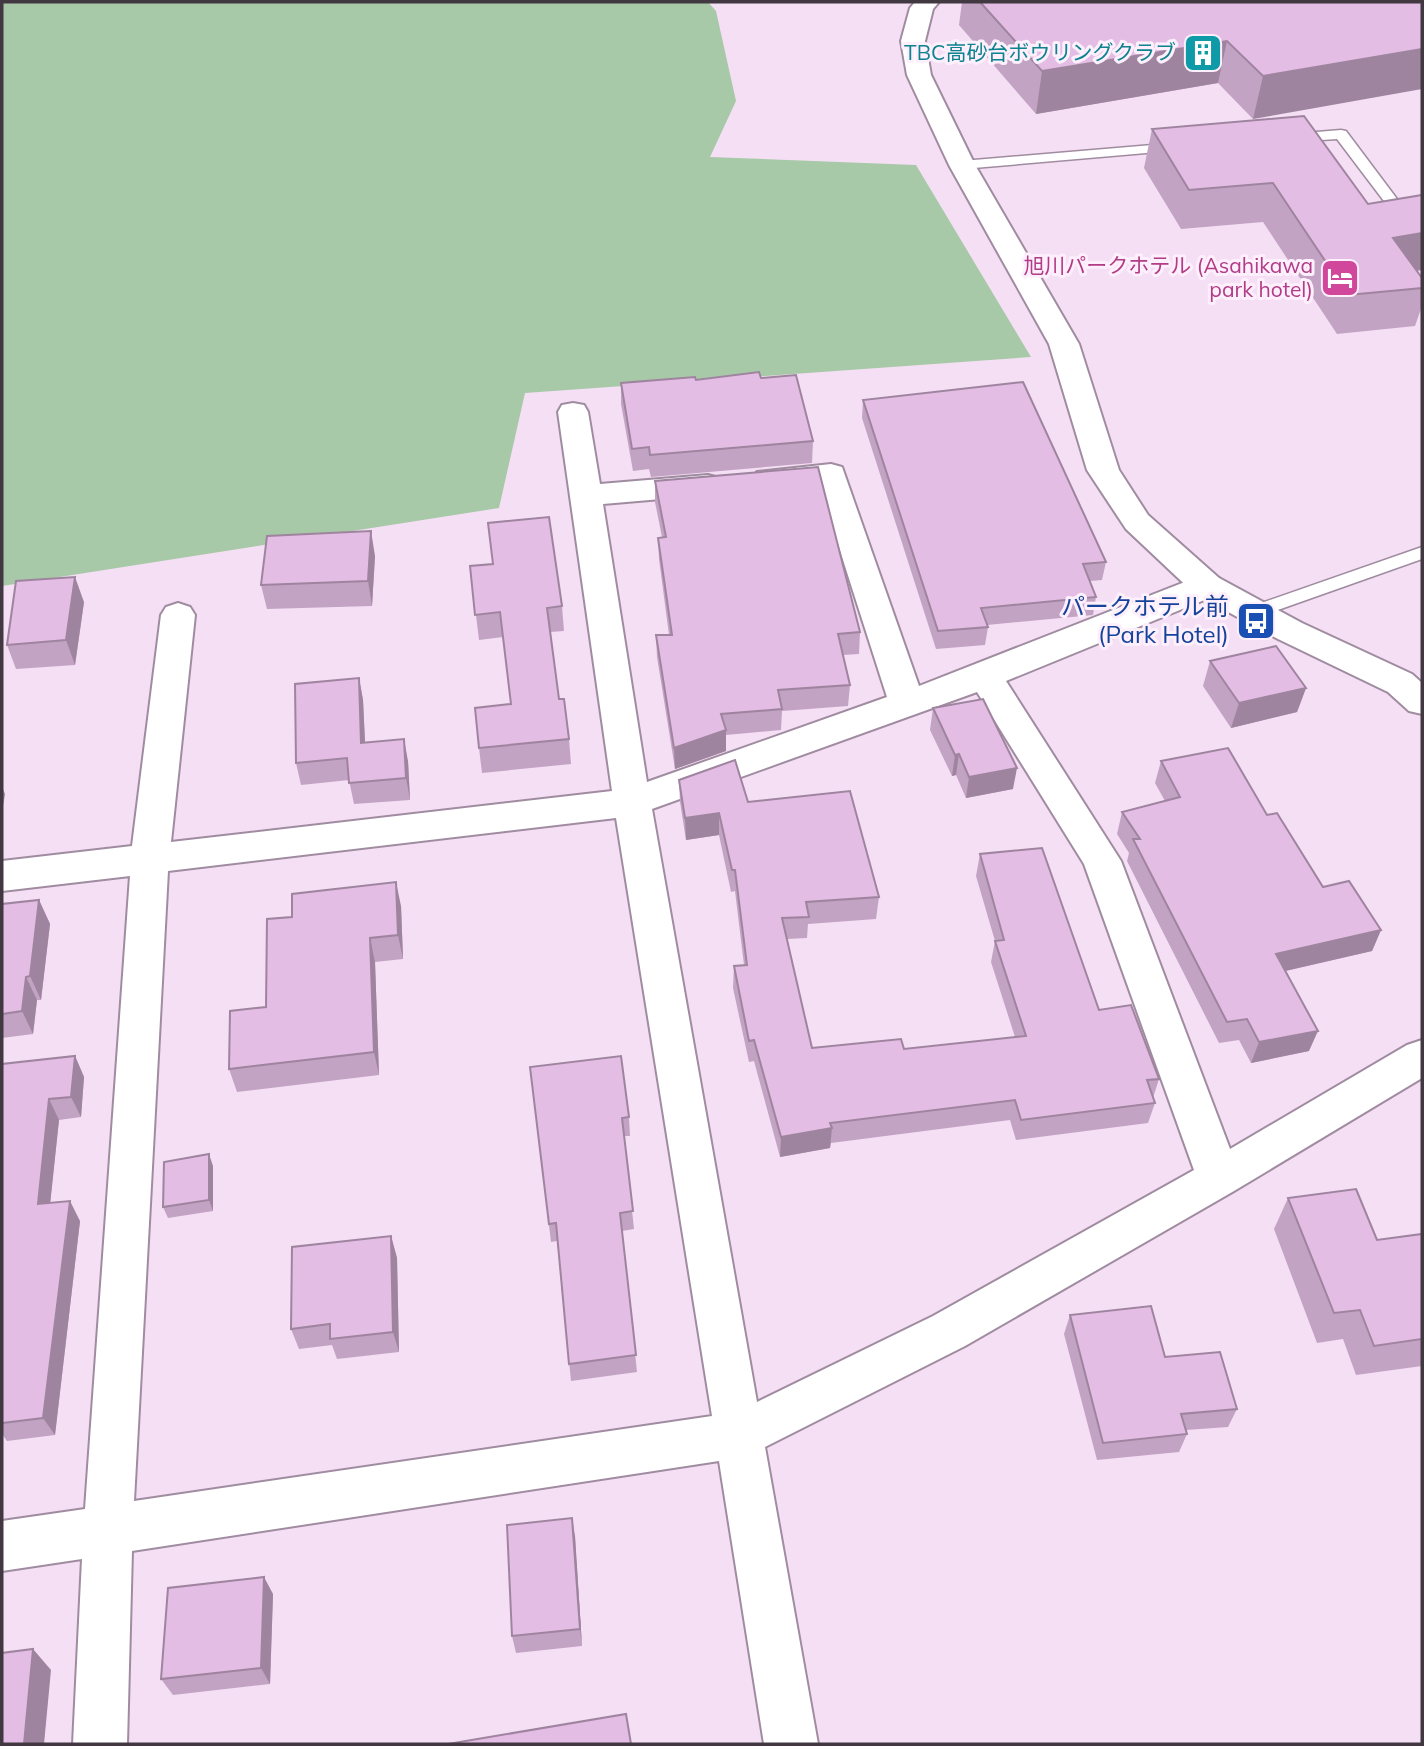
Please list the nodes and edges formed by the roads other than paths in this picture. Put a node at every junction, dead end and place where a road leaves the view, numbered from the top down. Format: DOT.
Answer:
graph roads {
  1 [pos="927,2"];
  2 [pos="1273,139"];
  3 [pos="1192,146"];
  4 [pos="962,165"];
  5 [pos="1398,210"];
  6 [pos="573,412"];
  7 [pos="584,496"];
  8 [pos="1422,553"];
  9 [pos="1207,586"];
  10 [pos="1254,611"];
  11 [pos="178,615"];
  12 [pos="985,676"];
  13 [pos="1422,702"];
  14 [pos="907,704"];
  15 [pos="632,802"];
  16 [pos="150,857"];
  17 [pos="2,876"];
  18 [pos="1422,1057"];
  19 [pos="1219,1178"];
  20 [pos="740,1435"];
  21 [pos="108,1530"];
  22 [pos="2,1546"];
  23 [pos="100,1744"];
  24 [pos="791,1744"];
  1 -- 4 [label="street"];
  2 -- 5 [label="lane"];
  3 -- 4 [label="lane"];
  4 -- 9 [label="street"];
  6 -- 7 [label="street"];
  7 -- 14 [label="street"];
  7 -- 15 [label="street"];
  8 -- 10 [label="lane"];
  9 -- 10 [label="street"];
  9 -- 12 [label="street"];
  10 -- 13 [label="street"];
  11 -- 16 [label="street"];
  12 -- 14 [label="street"];
  12 -- 19 [label="street"];
  14 -- 15 [label="street"];
  15 -- 16 [label="street"];
  15 -- 20 [label="street"];
  16 -- 17 [label="street"];
  16 -- 21 [label="street"];
  18 -- 19 [label="street"];
  19 -- 20 [label="street"];
  20 -- 21 [label="street"];
  20 -- 24 [label="street"];
  21 -- 22 [label="street"];
  21 -- 23 [label="street"];
}
